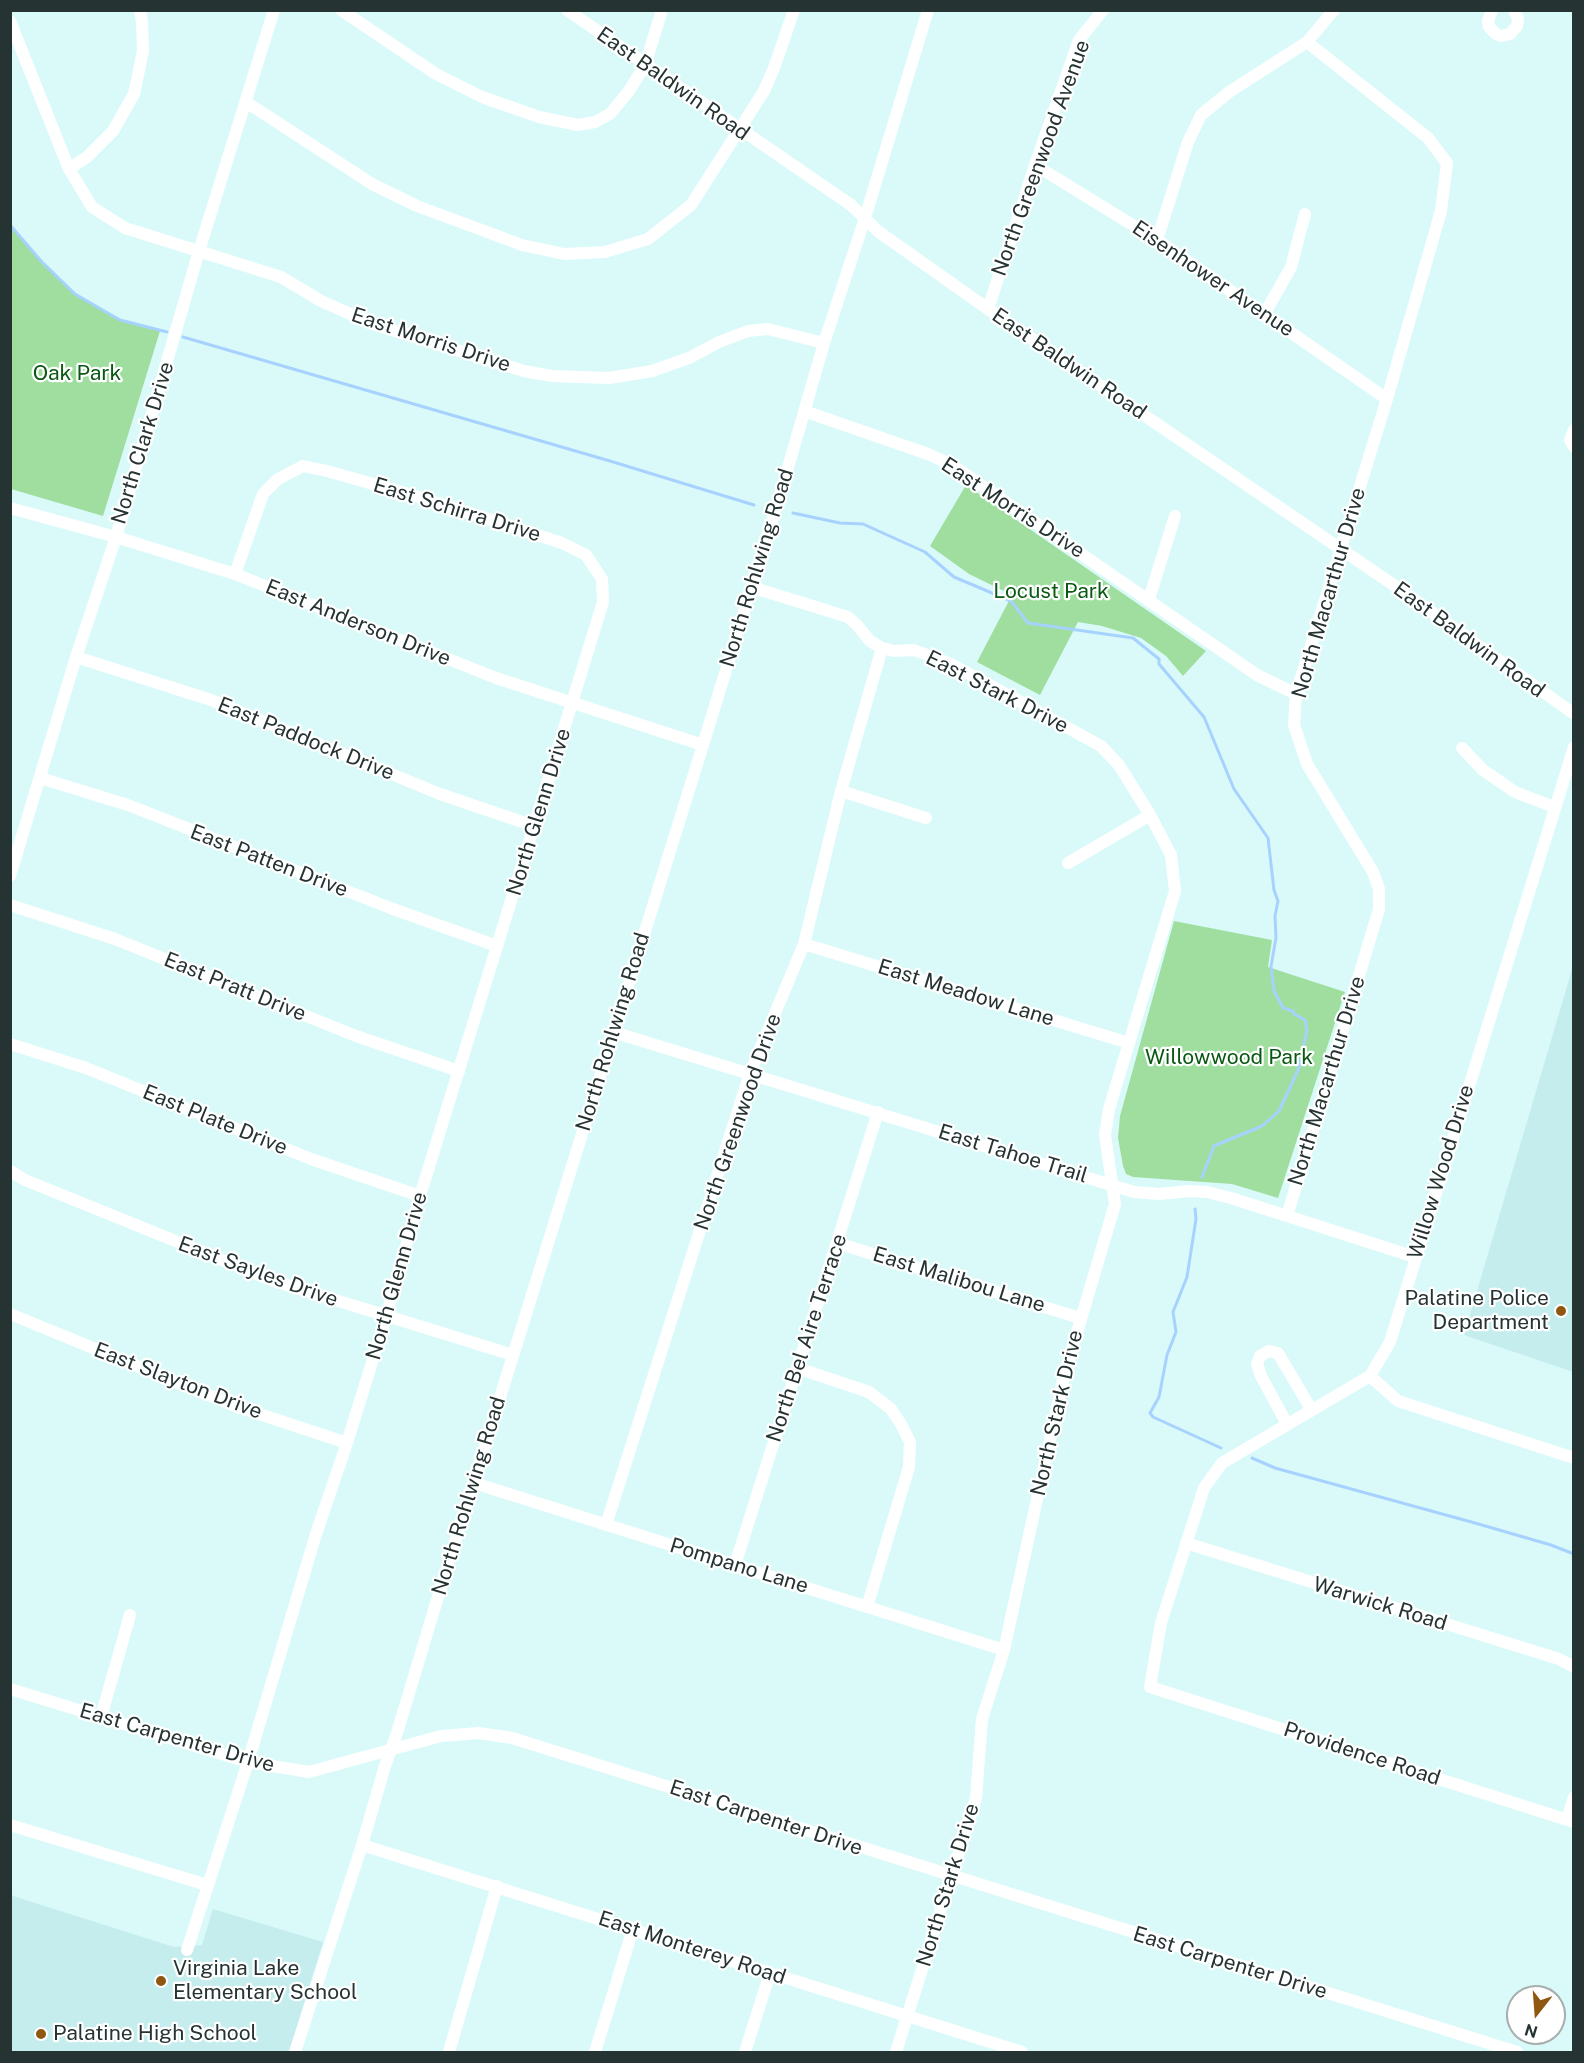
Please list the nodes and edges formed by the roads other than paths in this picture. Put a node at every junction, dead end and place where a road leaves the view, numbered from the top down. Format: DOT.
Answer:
graph roads {
  1 [pos="140,10"];
  2 [pos="274,10"];
  3 [pos="341,10"];
  4 [pos="567,10"];
  5 [pos="662,10"];
  6 [pos="794,10"];
  7 [pos="928,10"];
  8 [pos="1103,10"];
  9 [pos="1334,10"];
  10 [pos="1492,10"];
  11 [pos="1514,10"];
  12 [pos="10,21"];
  13 [pos="1307,42"];
  14 [pos="645,65"];
  15 [pos="246,102"];
  16 [pos="739,130"];
  17 [pos="1035,165"];
  18 [pos="69,169"];
  19 [pos="1305,214"];
  20 [pos="865,218"];
  21 [pos="1157,240"];
  22 [pos="199,251"];
  23 [pos="988,309"];
  24 [pos="1265,313"];
  25 [pos="824,343"];
  26 [pos="1388,399"];
  27 [pos="804,411"];
  28 [pos="10,508"];
  29 [pos="1175,516"];
  30 [pos="116,537"];
  31 [pos="1340,549"];
  32 [pos="235,574"];
  33 [pos="751,587"];
  34 [pos="1149,599"];
  35 [pos="603,602"];
  36 [pos="882,648"];
  37 [pos="76,657"];
  38 [pos="1296,694"];
  39 [pos="572,702"];
  40 [pos="1574,714"];
  41 [pos="703,745"];
  42 [pos="1574,747"];
  43 [pos="1462,748"];
  44 [pos="40,778"];
  45 [pos="841,791"];
  46 [pos="1554,807"];
  47 [pos="1150,814"];
  48 [pos="926,818"];
  49 [pos="534,826"];
  50 [pos="1068,863"];
  51 [pos="10,876"];
  52 [pos="10,906"];
  53 [pos="804,944"];
  54 [pos="497,946"];
  55 [pos="613,1032"];
  56 [pos="1129,1043"];
  57 [pos="10,1044"];
  58 [pos="459,1071"];
  59 [pos="750,1073"];
  60 [pos="878,1112"];
  61 [pos="10,1172"];
  62 [pos="1113,1185"];
  63 [pos="420,1196"];
  64 [pos="1287,1216"];
  65 [pos="837,1243"];
  66 [pos="1415,1257"];
  67 [pos="10,1314"];
  68 [pos="386,1317"];
  69 [pos="1080,1318"];
  70 [pos="513,1355"];
  71 [pos="797,1368"];
  72 [pos="1370,1376"];
  73 [pos="1311,1409"];
  74 [pos="1287,1424"];
  75 [pos="347,1443"];
  76 [pos="1574,1458"];
  77 [pos="474,1483"];
  78 [pos="606,1525"];
  79 [pos="1186,1543"];
  80 [pos="735,1565"];
  81 [pos="867,1607"];
  82 [pos="130,1615"];
  83 [pos="1004,1650"];
  84 [pos="1574,1667"];
  85 [pos="10,1689"];
  86 [pos="101,1716"];
  87 [pos="390,1751"];
  88 [pos="248,1762"];
  89 [pos="1574,1797"];
  90 [pos="1570,1821"];
  91 [pos="10,1825"];
  92 [pos="362,1845"];
  93 [pos="952,1876"];
  94 [pos="207,1885"];
  95 [pos="497,1886"];
  96 [pos="633,1929"];
  97 [pos="188,1950"];
  98 [pos="770,1973"];
  99 [pos="907,2016"];
  100 [pos="295,2052"];
  101 [pos="449,2052"];
  102 [pos="595,2052"];
  103 [pos="745,2052"];
  104 [pos="896,2052"];
  105 [pos="1022,2052"];
  106 [pos="1517,2052"];
  1 -- 18 [label="street"];
  2 -- 15 [label="street, North Clark Drive"];
  3 -- 14 [label="street"];
  4 -- 14 [label="street, East Baldwin Road"];
  5 -- 14 [label="street"];
  6 -- 16 [label="street"];
  7 -- 20 [label="street, North Rohlwing Road"];
  8 -- 17 [label="street, North Greenwood Avenue"];
  9 -- 13 [label="street"];
  10 -- 11 [label="street"];
  12 -- 18 [label="street, East Morris Drive"];
  13 -- 21 [label="street"];
  13 -- 26 [label="street, North Macarthur Drive"];
  14 -- 16 [label="street, East Baldwin Road"];
  15 -- 16 [label="street"];
  15 -- 22 [label="street, North Clark Drive"];
  16 -- 20 [label="street, East Baldwin Road"];
  17 -- 21 [label="street, Eisenhower Avenue"];
  17 -- 23 [label="street, North Greenwood Avenue"];
  18 -- 22 [label="street, East Morris Drive"];
  19 -- 24 [label="street"];
  20 -- 23 [label="street, East Baldwin Road"];
  20 -- 25 [label="street, North Rohlwing Road"];
  21 -- 24 [label="street, Eisenhower Avenue"];
  22 -- 25 [label="street, East Morris Drive"];
  22 -- 30 [label="street, North Clark Drive"];
  23 -- 31 [label="street, East Baldwin Road"];
  24 -- 26 [label="street, Eisenhower Avenue"];
  25 -- 27 [label="street, North Rohlwing Road"];
  26 -- 31 [label="street, North Macarthur Drive"];
  27 -- 33 [label="street, North Rohlwing Road"];
  27 -- 34 [label="street, East Morris Drive"];
  28 -- 30 [label="street, East Anderson Drive"];
  29 -- 34 [label="street"];
  30 -- 32 [label="street, East Anderson Drive"];
  30 -- 37 [label="street, North Clark Drive"];
  31 -- 38 [label="street, North Macarthur Drive"];
  31 -- 40 [label="street, East Baldwin Road"];
  32 -- 35 [label="street, East Schirra Drive"];
  32 -- 39 [label="street, East Anderson Drive"];
  33 -- 36 [label="street"];
  33 -- 41 [label="street, North Rohlwing Road"];
  34 -- 38 [label="street, East Morris Drive"];
  35 -- 39 [label="street, North Glenn Drive"];
  36 -- 45 [label="street, North Greenwood Drive"];
  36 -- 47 [label="street, East Stark Drive"];
  37 -- 44 [label="street, North Clark Drive"];
  37 -- 49 [label="street, East Paddock Drive"];
  38 -- 64 [label="street, North Macarthur Drive"];
  39 -- 41 [label="street, East Anderson Drive"];
  39 -- 49 [label="street, North Glenn Drive"];
  41 -- 55 [label="street, North Rohlwing Road"];
  42 -- 46 [label="street, Willow Wood Drive"];
  43 -- 46 [label="street"];
  44 -- 51 [label="street, North Clark Drive"];
  44 -- 54 [label="street, East Patten Drive"];
  45 -- 48 [label="street"];
  45 -- 53 [label="street, North Greenwood Drive"];
  46 -- 66 [label="street, Willow Wood Drive"];
  47 -- 50 [label="street"];
  47 -- 56 [label="street, North Stark Drive"];
  49 -- 54 [label="street, North Glenn Drive"];
  52 -- 58 [label="street, East Pratt Drive"];
  53 -- 56 [label="street, East Meadow Lane"];
  53 -- 59 [label="street, North Greenwood Drive"];
  54 -- 58 [label="street, North Glenn Drive"];
  55 -- 59 [label="street, East Tahoe Trail"];
  55 -- 70 [label="street, North Rohlwing Road"];
  56 -- 62 [label="street, North Stark Drive"];
  57 -- 63 [label="street, East Plate Drive"];
  58 -- 63 [label="street, North Glenn Drive"];
  59 -- 60 [label="street, East Tahoe Trail"];
  59 -- 78 [label="street, North Greenwood Drive"];
  60 -- 62 [label="street, East Tahoe Trail"];
  60 -- 65 [label="street, North Bel Aire Terrace"];
  61 -- 68 [label="street, East Sayles Drive"];
  62 -- 64 [label="street, East Tahoe Trail"];
  62 -- 69 [label="street, North Stark Drive"];
  63 -- 68 [label="street, North Glenn Drive"];
  64 -- 66 [label="street, East Tahoe Trail"];
  65 -- 69 [label="street, East Malibou Lane"];
  65 -- 71 [label="street, North Bel Aire Terrace"];
  66 -- 72 [label="street, Willow Wood Drive"];
  67 -- 75 [label="street, East Slayton Drive"];
  68 -- 70 [label="street, East Sayles Drive"];
  68 -- 75 [label="street, North Glenn Drive"];
  69 -- 83 [label="street, North Stark Drive"];
  70 -- 77 [label="street, North Rohlwing Road"];
  71 -- 80 [label="street, North Bel Aire Terrace"];
  71 -- 81 [label="street"];
  72 -- 73 [label="street"];
  72 -- 76 [label="street"];
  73 -- 74 [label="street"];
  73 -- 74 [label="street"];
  74 -- 79 [label="street"];
  75 -- 88 [label="street, North Glenn Drive"];
  77 -- 78 [label="street, Pompano Lane"];
  77 -- 87 [label="street, North Rohlwing Road"];
  78 -- 80 [label="street, Pompano Lane"];
  79 -- 84 [label="street, Warwick Road"];
  79 -- 90 [label="street, Providence Road"];
  80 -- 81 [label="street, Pompano Lane"];
  81 -- 83 [label="street, Pompano Lane"];
  82 -- 86 [label="street"];
  83 -- 93 [label="street, North Stark Drive"];
  85 -- 86 [label="street, East Carpenter Drive"];
  86 -- 88 [label="street, East Carpenter Drive"];
  87 -- 88 [label="street, East Carpenter Drive"];
  87 -- 92 [label="street, North Rohlwing Road"];
  87 -- 93 [label="street, East Carpenter Drive"];
  88 -- 94 [label="street, North Glenn Drive"];
  89 -- 90 [label="street"];
  91 -- 94 [label="street"];
  92 -- 95 [label="street, East Monterey Road"];
  92 -- 100 [label="street, North Rohlwing Road"];
  93 -- 99 [label="street, North Stark Drive"];
  93 -- 106 [label="street, East Carpenter Drive"];
  94 -- 97 [label="street, North Glenn Drive"];
  95 -- 96 [label="street, East Monterey Road"];
  95 -- 101 [label="street"];
  96 -- 98 [label="street, East Monterey Road"];
  96 -- 102 [label="street"];
  98 -- 99 [label="street, East Monterey Road"];
  98 -- 103 [label="street"];
  99 -- 104 [label="street, North Stark Drive"];
  99 -- 105 [label="street, East Monterey Road"];
}
